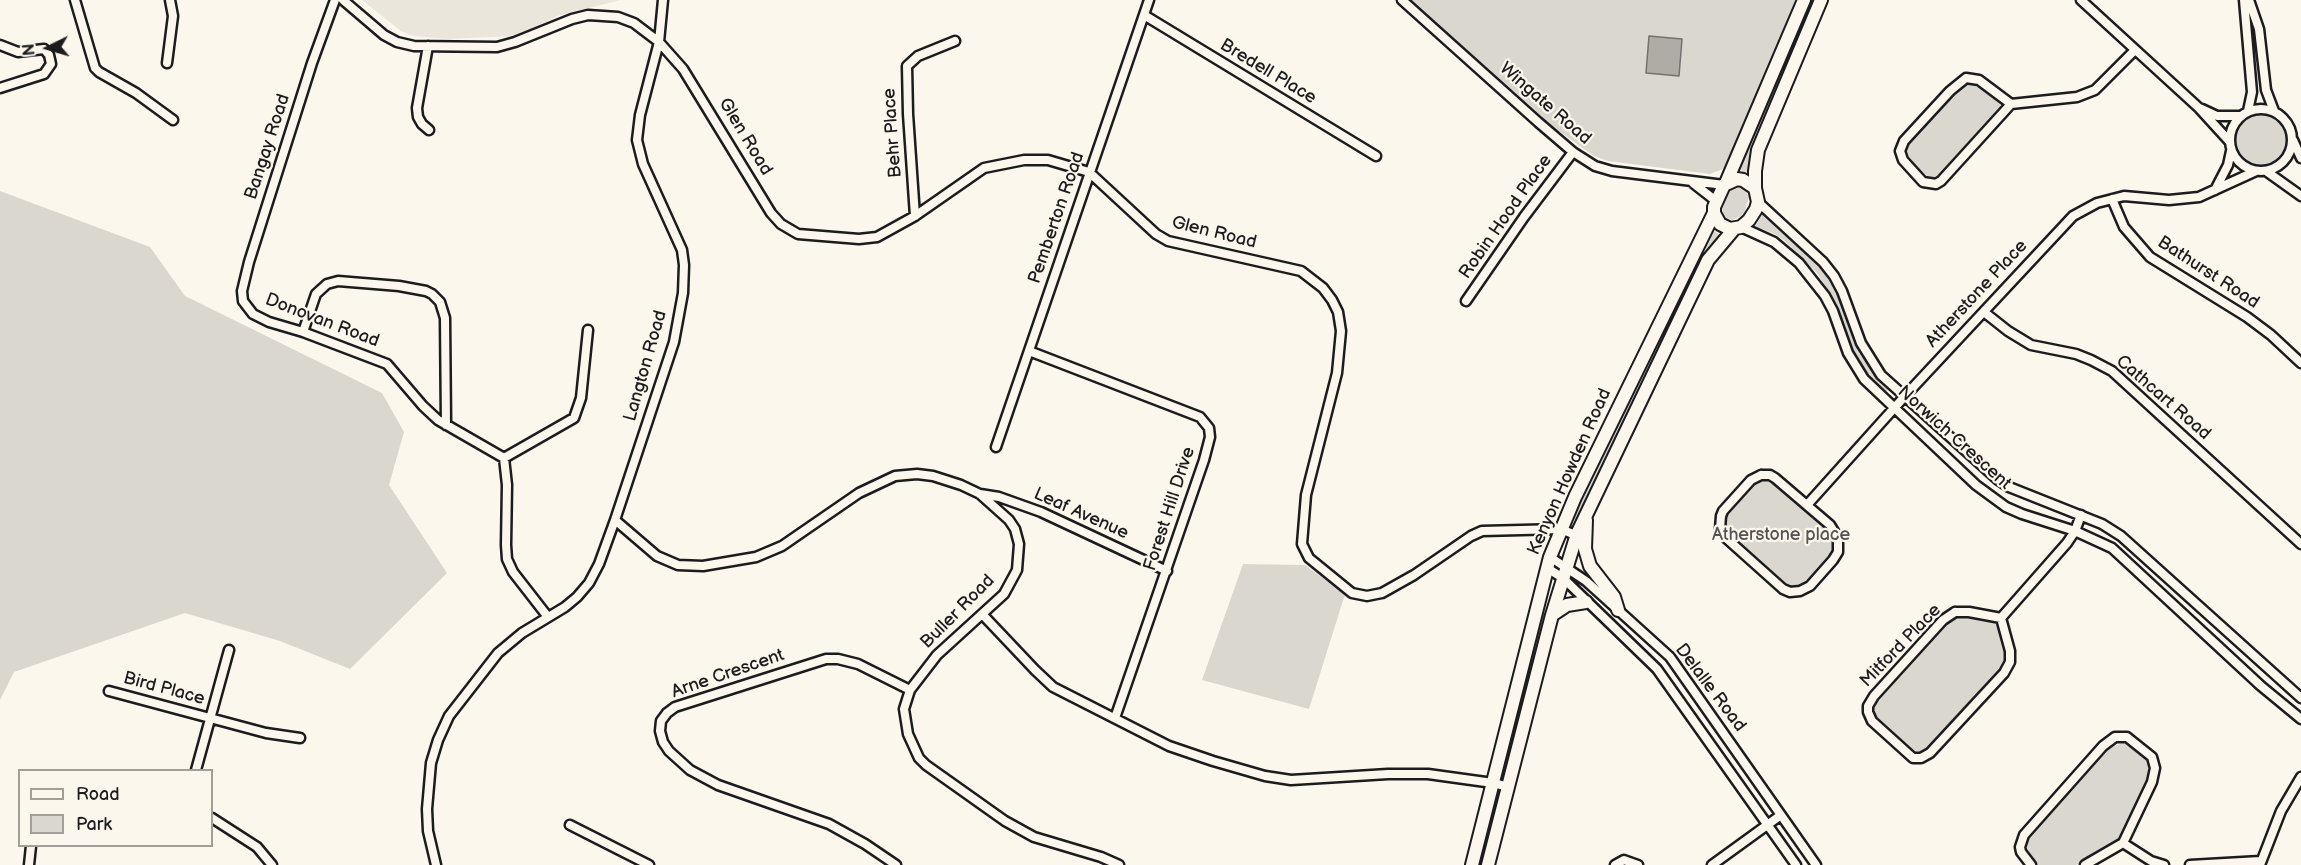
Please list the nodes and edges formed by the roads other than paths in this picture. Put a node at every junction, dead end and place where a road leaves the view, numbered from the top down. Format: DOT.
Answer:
graph roads {
  1 [pos="75,0"];
  2 [pos="170,0"];
  3 [pos="335,0"];
  4 [pos="343,0"];
  5 [pos="663,0"];
  6 [pos="1149,0"];
  7 [pos="1402,0"];
  8 [pos="1804,0"];
  9 [pos="1821,0"];
  10 [pos="2081,0"];
  11 [pos="2247,0"];
  12 [pos="1144,15"];
  13 [pos="1790,32"];
  14 [pos="1805,37"];
  15 [pos="955,41"];
  16 [pos="659,42"];
  17 [pos="0,45"];
  18 [pos="428,46"];
  19 [pos="2135,50"];
  20 [pos="167,63"];
  21 [pos="0,88"];
  22 [pos="2011,105"];
  23 [pos="2199,108"];
  24 [pos="2274,111"];
  25 [pos="2244,114"];
  26 [pos="173,120"];
  27 [pos="429,130"];
  28 [pos="1749,130"];
  29 [pos="1764,136"];
  30 [pos="2292,140"];
  31 [pos="2230,146"];
  32 [pos="1573,152"];
  33 [pos="1376,156"];
  34 [pos="2301,158"];
  35 [pos="2256,171"];
  36 [pos="2266,171"];
  37 [pos="1089,172"];
  38 [pos="1691,181"];
  39 [pos="1725,184"];
  40 [pos="1755,188"];
  41 [pos="2215,190"];
  42 [pos="2301,195"];
  43 [pos="2112,199"];
  44 [pos="1758,202"];
  45 [pos="1715,207"];
  46 [pos="915,216"];
  47 [pos="1738,228"];
  48 [pos="1466,301"];
  49 [pos="246,306"];
  50 [pos="1983,312"];
  51 [pos="588,330"];
  52 [pos="303,332"];
  53 [pos="1029,351"];
  54 [pos="2301,363"];
  55 [pos="1905,396"];
  56 [pos="1894,408"];
  57 [pos="446,425"];
  58 [pos="996,447"];
  59 [pos="504,458"];
  60 [pos="980,494"];
  61 [pos="1808,505"];
  62 [pos="2081,515"];
  63 [pos="615,520"];
  64 [pos="1561,529"];
  65 [pos="2075,531"];
  66 [pos="1581,537"];
  67 [pos="2301,544"];
  68 [pos="1548,563"];
  69 [pos="1167,572"];
  70 [pos="1564,572"];
  71 [pos="2174,584"];
  72 [pos="2164,596"];
  73 [pos="1587,602"];
  74 [pos="1618,610"];
  75 [pos="982,614"];
  76 [pos="1552,615"];
  77 [pos="548,617"];
  78 [pos="2001,618"];
  79 [pos="229,650"];
  80 [pos="2254,658"];
  81 [pos="2244,670"];
  82 [pos="910,690"];
  83 [pos="109,691"];
  84 [pos="2301,698"];
  85 [pos="1115,718"];
  86 [pos="210,719"];
  87 [pos="2301,719"];
  88 [pos="300,738"];
  89 [pos="197,769"];
  90 [pos="2301,777"];
  91 [pos="1493,783"];
  92 [pos="1509,787"];
  93 [pos="1781,815"];
  94 [pos="213,819"];
  95 [pos="570,825"];
  96 [pos="1768,825"];
  97 [pos="2123,843"];
  98 [pos="31,847"];
  99 [pos="2260,863"];
  100 [pos="29,865"];
  101 [pos="273,865"];
  102 [pos="436,865"];
  103 [pos="649,865"];
  104 [pos="896,865"];
  105 [pos="1119,865"];
  106 [pos="1472,865"];
  107 [pos="1488,865"];
  108 [pos="1615,865"];
  109 [pos="1638,865"];
  110 [pos="1712,865"];
  111 [pos="1796,865"];
  112 [pos="1816,865"];
  113 [pos="2031,865"];
  114 [pos="2085,865"];
  115 [pos="2164,865"];
  116 [pos="2190,865"];
  1 -- 26 [label="street"];
  2 -- 20 [label="street"];
  3 -- 49 [label="street, Bangay Road"];
  4 -- 18 [label="street, Glen Road"];
  5 -- 16 [label="street, Langton Road"];
  6 -- 12 [label="street, Pemberton Road"];
  7 -- 32 [label="street, Wingate Road"];
  8 -- 13 [label="street"];
  9 -- 14 [label="street"];
  10 -- 19 [label="street"];
  11 -- 24 [label="street"];
  11 -- 25 [label="street"];
  12 -- 33 [label="street, Bredell Place"];
  12 -- 37 [label="street, Pemberton Road"];
  13 -- 14 [label="street"];
  13 -- 28 [label="street"];
  14 -- 29 [label="street"];
  15 -- 46 [label="street, Behr Place"];
  16 -- 18 [label="street, Glen Road"];
  16 -- 46 [label="street, Glen Road"];
  16 -- 63 [label="street, Langton Road"];
  17 -- 21 [label="street"];
  18 -- 27 [label="street"];
  19 -- 22 [label="street"];
  19 -- 23 [label="street"];
  22 -- 22 [label="street"];
  23 -- 25 [label="street"];
  23 -- 31 [label="street"];
  24 -- 25 [label="street"];
  24 -- 30 [label="street"];
  25 -- 31 [label="street"];
  28 -- 29 [label="street"];
  28 -- 39 [label="street"];
  29 -- 40 [label="street"];
  30 -- 34 [label="street"];
  30 -- 36 [label="street"];
  31 -- 35 [label="street"];
  31 -- 41 [label="street"];
  32 -- 38 [label="street, Wingate Road"];
  32 -- 48 [label="street, Robin Hood Place"];
  35 -- 36 [label="street"];
  35 -- 41 [label="street, Atherstone Place"];
  36 -- 42 [label="street"];
  37 -- 46 [label="street, Glen Road"];
  37 -- 53 [label="street, Pemberton Road"];
  37 -- 64 [label="street, Glen Road"];
  38 -- 39 [label="street, Wingate Road"];
  38 -- 45 [label="street"];
  39 -- 40 [label="street"];
  39 -- 45 [label="street"];
  40 -- 44 [label="street"];
  41 -- 43 [label="street, Atherstone Place"];
  43 -- 50 [label="street, Atherstone Place"];
  43 -- 54 [label="street, Bathurst Road"];
  44 -- 47 [label="street"];
  44 -- 55 [label="street, Norwich Crescent"];
  45 -- 47 [label="street"];
  45 -- 64 [label="street, Kenyon Howden Road"];
  47 -- 56 [label="street, Norwich Crescent"];
  47 -- 66 [label="street, Kenyon Howden Road"];
  49 -- 52 [label="street, Donovan Road"];
  50 -- 55 [label="street, Atherstone Place"];
  50 -- 67 [label="street, Cathcart Road"];
  51 -- 59 [label="street"];
  52 -- 57 [label="street, Donovan Road"];
  52 -- 57 [label="street"];
  53 -- 58 [label="street, Pemberton Road"];
  53 -- 69 [label="street, Forest Hill Drive"];
  55 -- 56 [label="street, Atherstone Place"];
  55 -- 62 [label="street, Norwich Crescent"];
  56 -- 61 [label="street, Atherstone Place"];
  56 -- 65 [label="street, Norwich Crescent"];
  57 -- 59 [label="street, Donovan Road"];
  59 -- 77 [label="street"];
  60 -- 63 [label="street, Buller Road"];
  60 -- 69 [label="street, Leaf Avenue"];
  60 -- 75 [label="street, Buller Road"];
  61 -- 61 [label="street"];
  62 -- 65 [label="street"];
  62 -- 71 [label="street, Norwich Crescent"];
  63 -- 77 [label="street, Langton Road"];
  64 -- 66 [label="street, Glen Road"];
  64 -- 68 [label="street, Kenyon Howden Road"];
  65 -- 72 [label="street, Norwich Crescent"];
  65 -- 78 [label="street"];
  66 -- 70 [label="street, Kenyon Howden Road"];
  66 -- 74 [label="street"];
  68 -- 70 [label="street, Delalle Road"];
  68 -- 91 [label="street, Kenyon Howden Road"];
  69 -- 85 [label="street, Forest Hill Drive"];
  70 -- 73 [label="street, Delalle Road"];
  70 -- 74 [label="street, Delalle Road"];
  70 -- 76 [label="street, Kenyon Howden Road"];
  71 -- 72 [label="street"];
  71 -- 80 [label="street, Norwich Crescent"];
  72 -- 81 [label="street, Norwich Crescent"];
  73 -- 76 [label="street"];
  73 -- 96 [label="street, Delalle Road"];
  74 -- 93 [label="street, Delalle Road"];
  75 -- 82 [label="street, Buller Road"];
  75 -- 85 [label="street"];
  76 -- 92 [label="street, Kenyon Howden Road"];
  77 -- 102 [label="street, Langton Road"];
  78 -- 78 [label="street, Mitford Place"];
  79 -- 86 [label="street, Bird Place"];
  80 -- 81 [label="street"];
  80 -- 84 [label="street, Norwich Crescent"];
  81 -- 87 [label="street, Norwich Crescent"];
  82 -- 104 [label="street, Arne Crescent"];
  82 -- 105 [label="street, Buller Road"];
  83 -- 86 [label="street, Bird Place"];
  85 -- 91 [label="street"];
  86 -- 88 [label="street, Bird Place"];
  86 -- 89 [label="street, Bird Place"];
  90 -- 99 [label="street"];
  91 -- 92 [label="street"];
  91 -- 106 [label="street, Kenyon Howden Road"];
  92 -- 107 [label="street, Kenyon Howden Road"];
  93 -- 96 [label="street"];
  93 -- 112 [label="street, Delalle Road"];
  94 -- 101 [label="street"];
  95 -- 103 [label="street"];
  96 -- 110 [label="street"];
  96 -- 111 [label="street, Delalle Road"];
  97 -- 113 [label="street"];
  97 -- 114 [label="street"];
  97 -- 115 [label="street"];
  98 -- 100 [label="street"];
  99 -- 116 [label="street"];
  108 -- 109 [label="street"];
}
